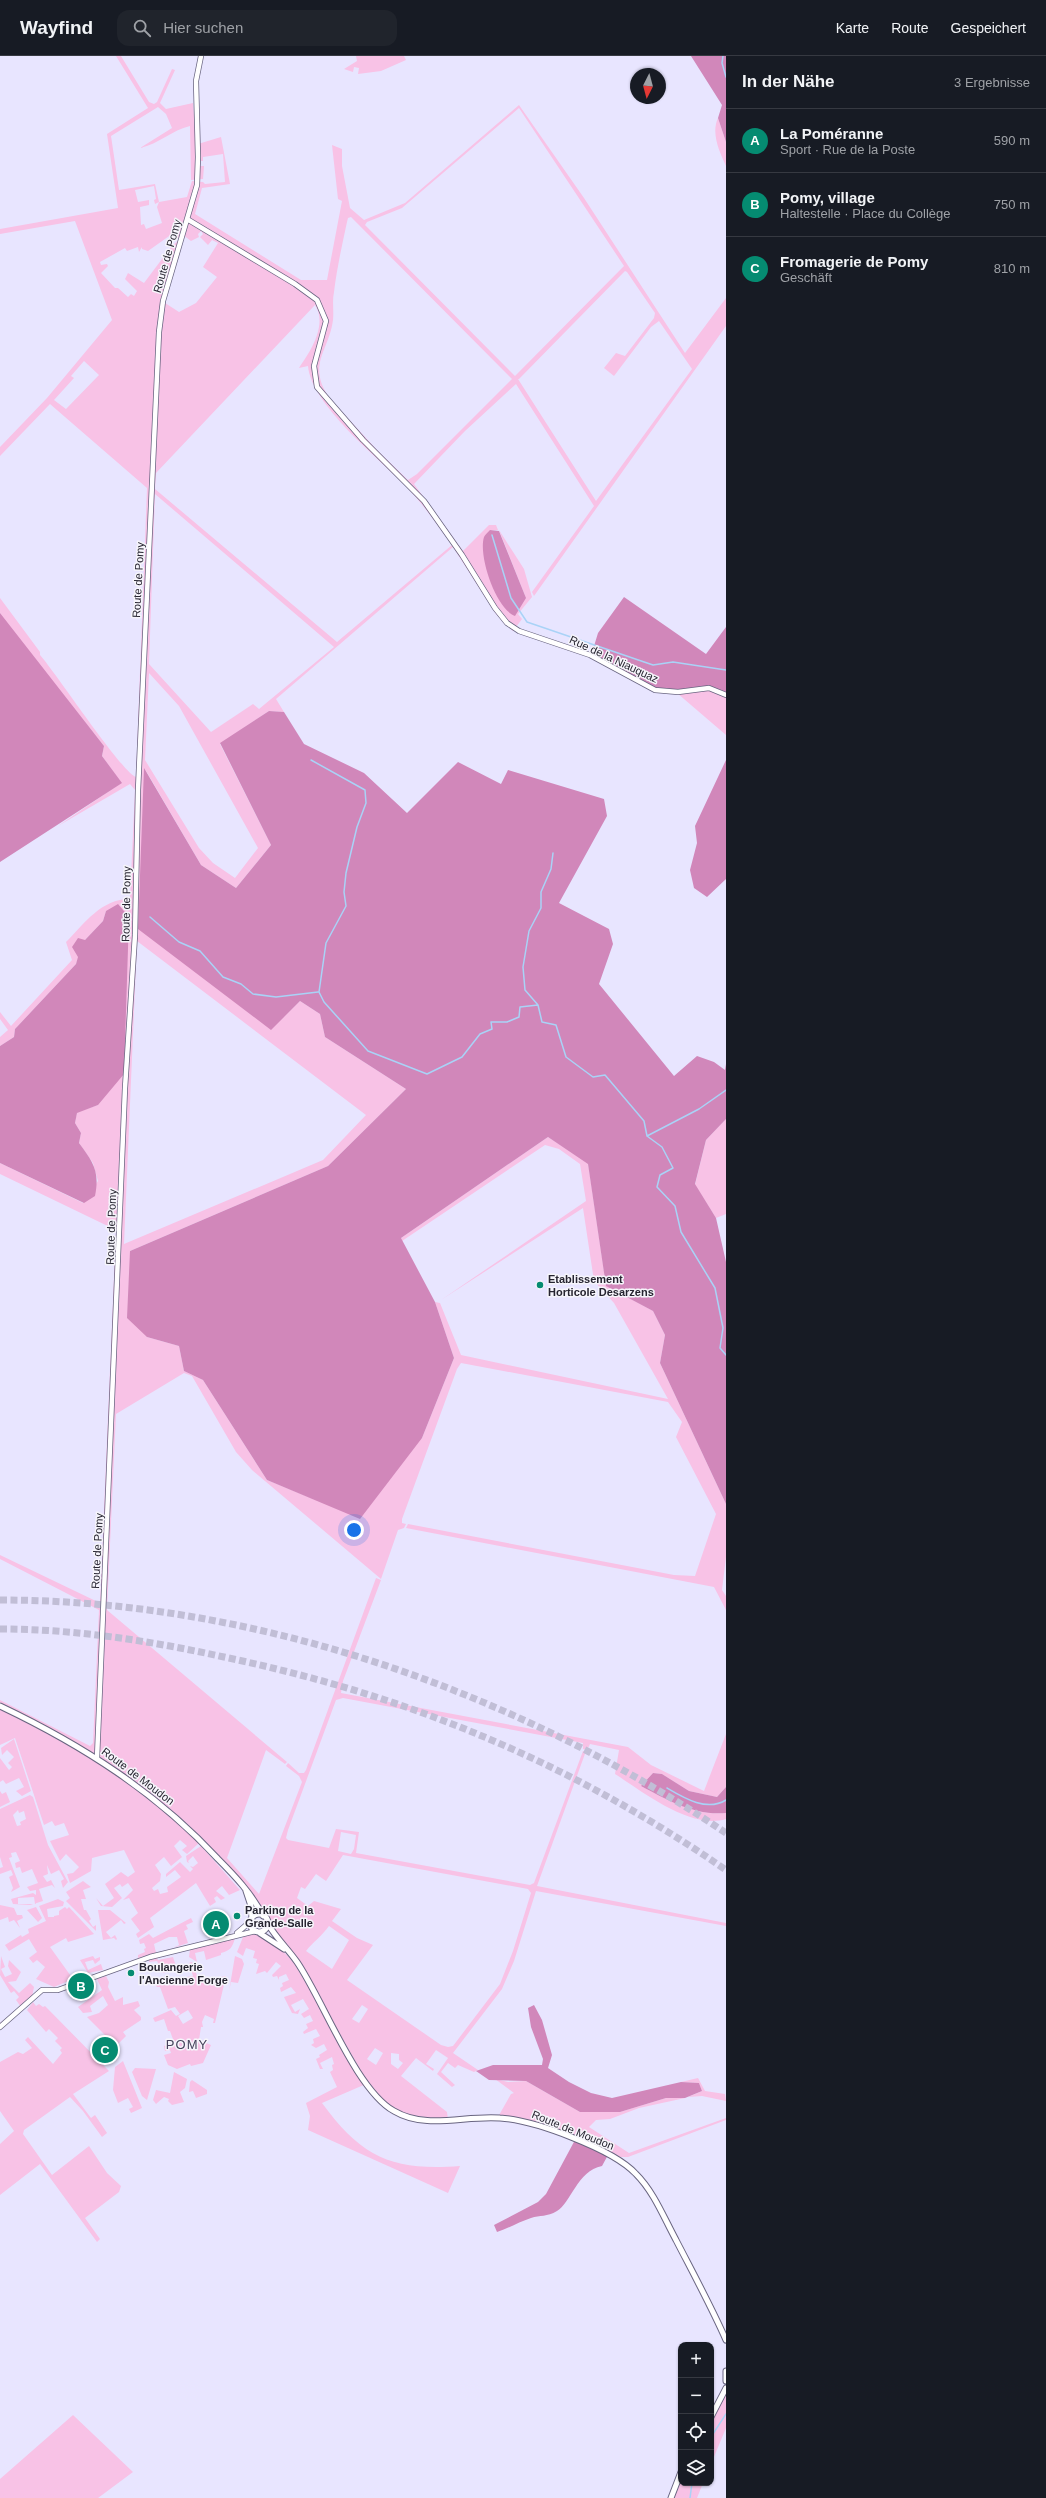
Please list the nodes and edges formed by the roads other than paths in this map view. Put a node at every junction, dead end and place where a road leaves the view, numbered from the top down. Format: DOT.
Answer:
graph roads {
  1 [pos="201,56"];
  2 [pos="187,219"];
  3 [pos="726,695"];
  4 [pos="0,1706"];
  5 [pos="97,1758"];
  6 [pos="245,1889"];
  7 [pos="263,1916"];
  8 [pos="251,1920"];
  9 [pos="268,1924"];
  10 [pos="257,1931"];
  11 [pos="237,1934"];
  12 [pos="297,1962"];
  13 [pos="0,2027"];
  14 [pos="726,2340"];
  15 [pos="726,2371"];
  16 [pos="726,2381"];
  17 [pos="726,2388"];
  18 [pos="713,2414"];
  19 [pos="678,2480"];
  20 [pos="671,2498"];
  1 -- 2 [label="street, Route de Pomy"];
  2 -- 3 [label="street, Rue de la Niauquaz"];
  2 -- 5 [label="street, Route de Pomy"];
  4 -- 5 [label="main road, Route de Moudon"];
  5 -- 6 [label="main road, Route de Moudon"];
  6 -- 7 [label="main road, Route de Moudon"];
  6 -- 8 [label="main road, Route de Moudon"];
  7 -- 8 [label="main road"];
  7 -- 9 [label="main road"];
  8 -- 10 [label="main road"];
  8 -- 11 [label="street"];
  9 -- 10 [label="main road"];
  9 -- 12 [label="main road, Route de Moudon"];
  10 -- 11 [label="street"];
  10 -- 12 [label="main road, Route de Moudon"];
  11 -- 13 [label="street"];
  12 -- 14 [label="main road, Route de Moudon"];
  15 -- 16 [label="main road"];
  17 -- 18 [label="main road"];
  19 -- 20 [label="main road"];
}
